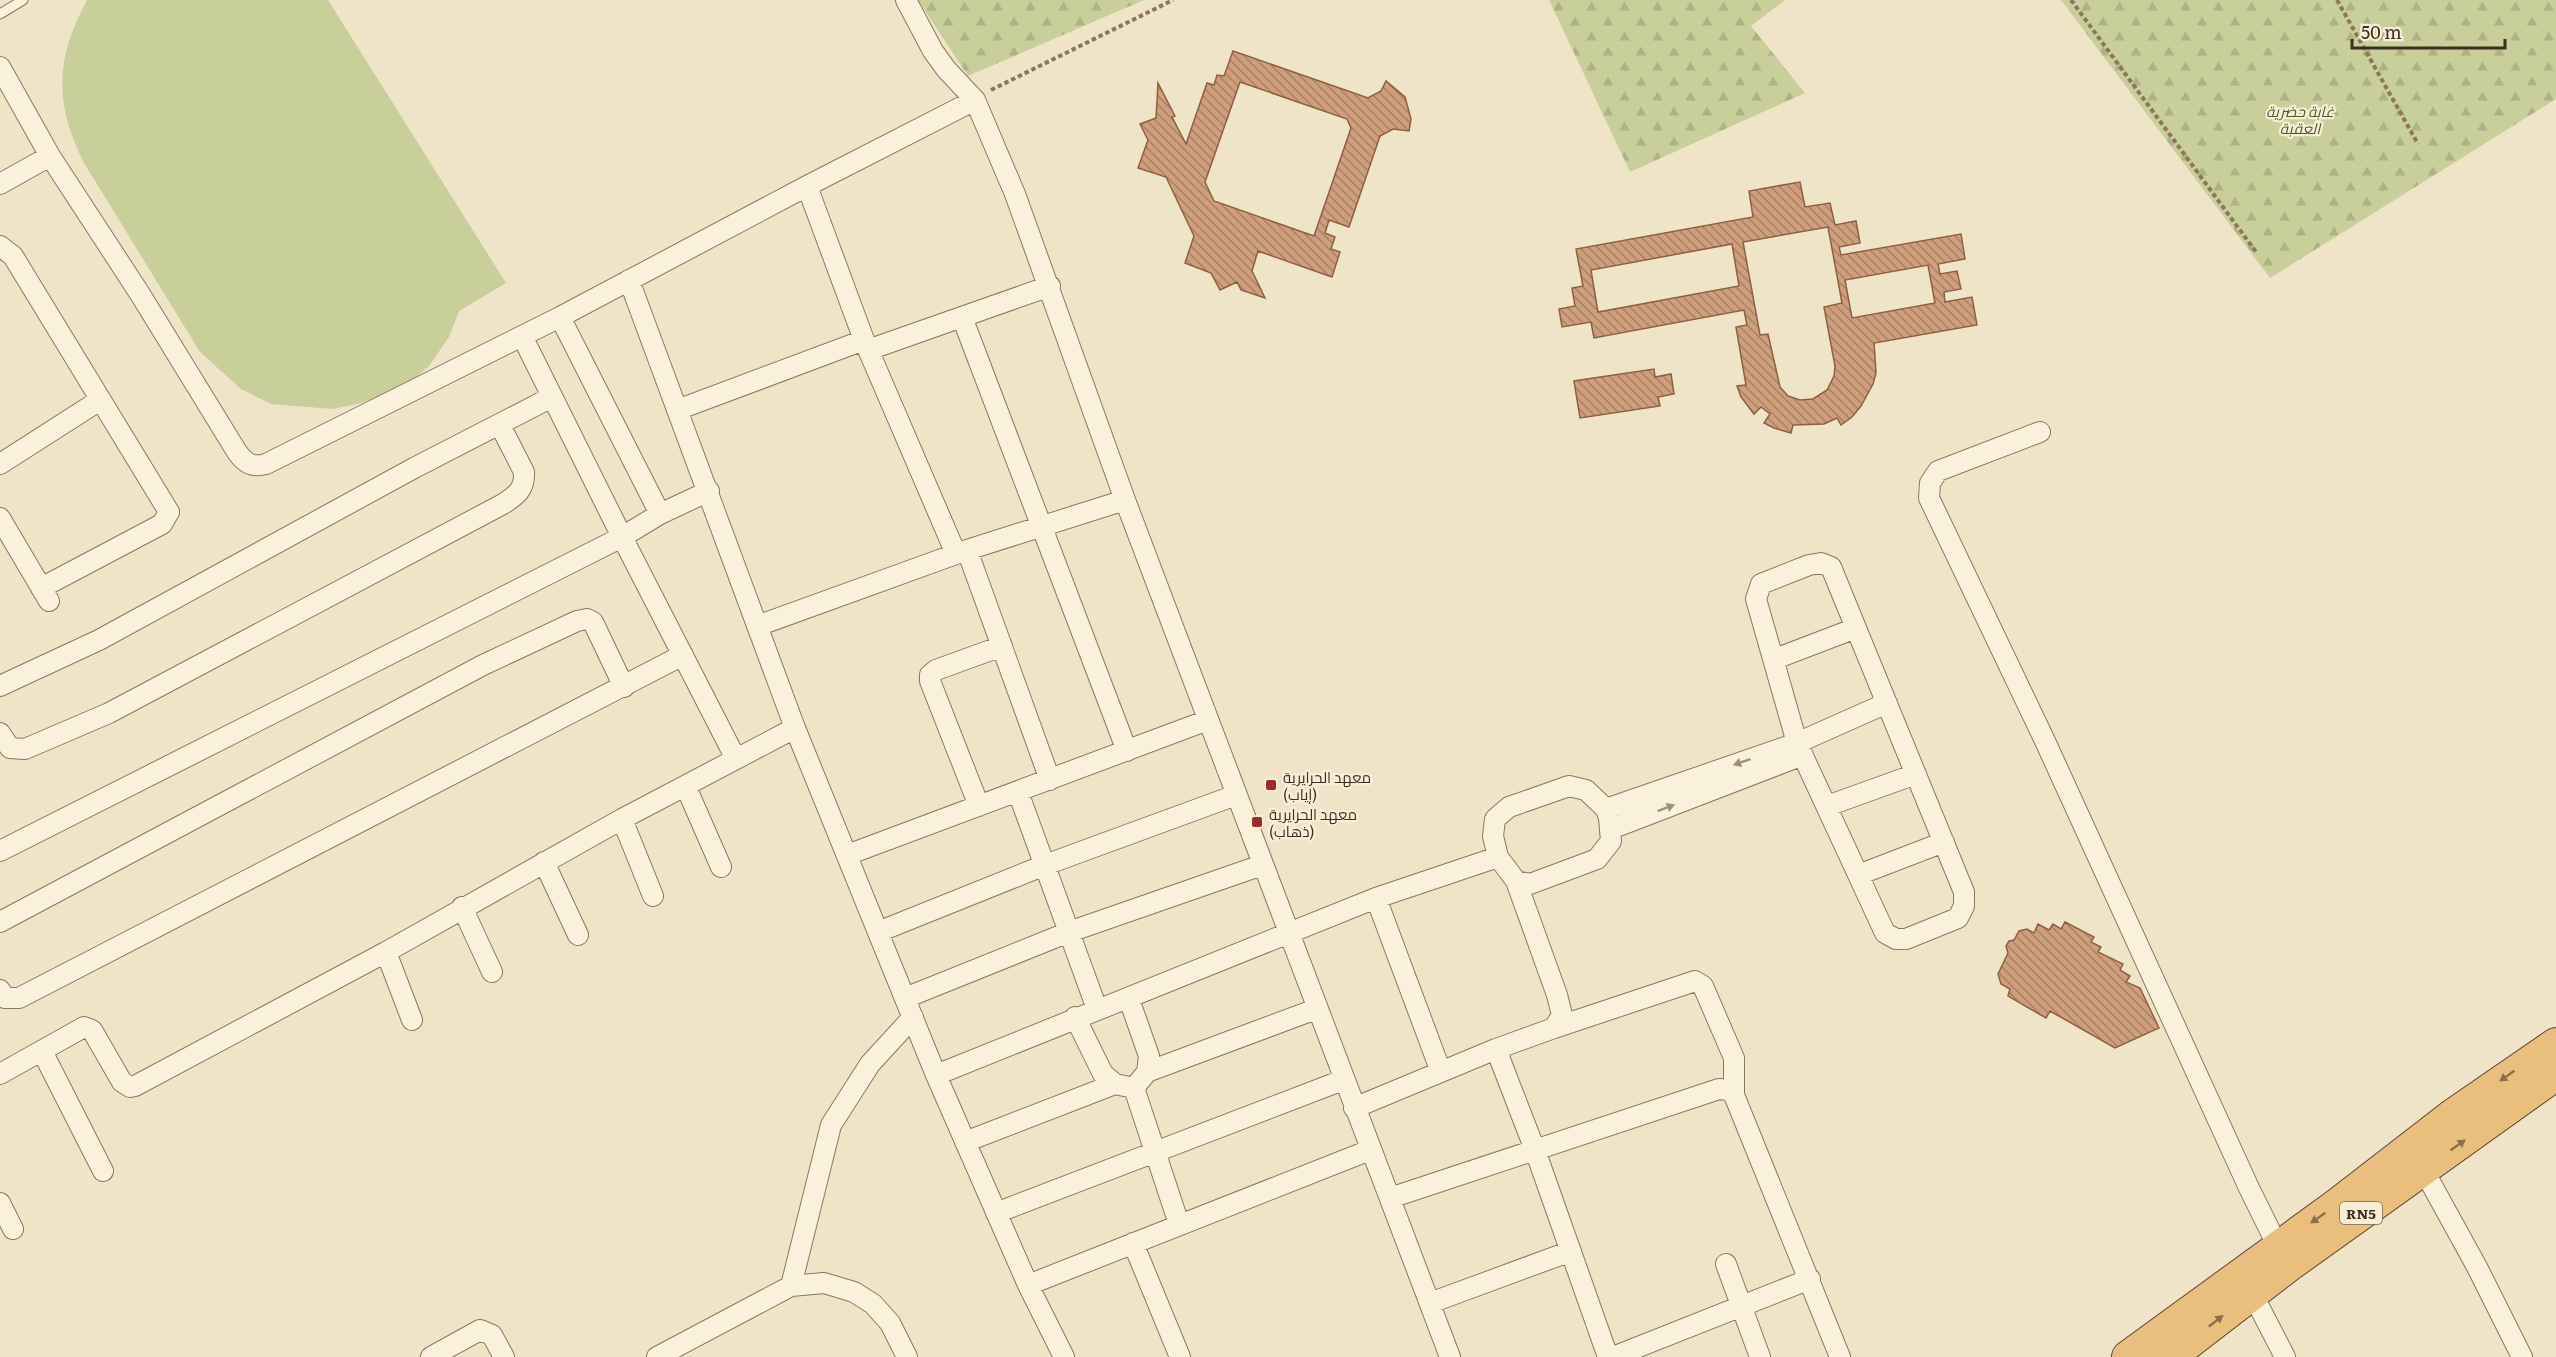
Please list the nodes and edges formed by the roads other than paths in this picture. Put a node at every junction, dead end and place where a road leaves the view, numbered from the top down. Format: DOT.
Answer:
graph roads {
  1 [pos="23,0"];
  2 [pos="906,0"];
  3 [pos="0,14"];
  4 [pos="0,67"];
  5 [pos="5,88"];
  6 [pos="975,100"];
  7 [pos="50,156"];
  8 [pos="0,184"];
  9 [pos="807,186"];
  10 [pos="0,246"];
  11 [pos="630,280"];
  12 [pos="1050,286"];
  13 [pos="560,317"];
  14 [pos="962,317"];
  15 [pos="522,336"];
  16 [pos="866,345"];
  17 [pos="552,397"];
  18 [pos="100,400"];
  19 [pos="678,410"];
  20 [pos="500,425"];
  21 [pos="2040,432"];
  22 [pos="0,464"];
  23 [pos="709,491"];
  24 [pos="1125,500"];
  25 [pos="660,514"];
  26 [pos="0,518"];
  27 [pos="1041,527"];
  28 [pos="621,537"];
  29 [pos="962,552"];
  30 [pos="757,626"];
  31 [pos="1856,628"];
  32 [pos="1002,646"];
  33 [pos="683,655"];
  34 [pos="1775,659"];
  35 [pos="0,686"];
  36 [pos="624,687"];
  37 [pos="1887,703"];
  38 [pos="1208,720"];
  39 [pos="795,728"];
  40 [pos="0,734"];
  41 [pos="1800,749"];
  42 [pos="1126,751"];
  43 [pos="736,759"];
  44 [pos="1916,774"];
  45 [pos="1050,780"];
  46 [pos="686,787"];
  47 [pos="1018,792"];
  48 [pos="1236,795"];
  49 [pos="979,806"];
  50 [pos="1827,806"];
  51 [pos="1606,809"];
  52 [pos="622,819"];
  53 [pos="1611,829"];
  54 [pos="1944,842"];
  55 [pos="0,851"];
  56 [pos="847,855"];
  57 [pos="1498,857"];
  58 [pos="544,862"];
  59 [pos="1045,865"];
  60 [pos="1262,865"];
  61 [pos="721,867"];
  62 [pos="1858,874"];
  63 [pos="1516,881"];
  64 [pos="653,896"];
  65 [pos="1376,898"];
  66 [pos="462,907"];
  67 [pos="0,922"];
  68 [pos="878,932"];
  69 [pos="1069,932"];
  70 [pos="1288,933"];
  71 [pos="578,935"];
  72 [pos="386,952"];
  73 [pos="492,972"];
  74 [pos="0,990"];
  75 [pos="905,998"];
  76 [pos="1129,999"];
  77 [pos="1098,1009"];
  78 [pos="1316,1009"];
  79 [pos="913,1017"];
  80 [pos="1075,1017"];
  81 [pos="412,1020"];
  82 [pos="1554,1028"];
  83 [pos="2556,1044"];
  84 [pos="1496,1049"];
  85 [pos="42,1051"];
  86 [pos="1147,1072"];
  87 [pos="1442,1072"];
  88 [pos="0,1074"];
  89 [pos="936,1075"];
  90 [pos="1343,1080"];
  91 [pos="2553,1083"];
  92 [pos="1125,1086"];
  93 [pos="1734,1095"];
  94 [pos="1354,1108"];
  95 [pos="965,1142"];
  96 [pos="1370,1150"];
  97 [pos="1535,1150"];
  98 [pos="1154,1153"];
  99 [pos="2423,1169"];
  100 [pos="103,1171"];
  101 [pos="1390,1198"];
  102 [pos="0,1203"];
  103 [pos="996,1213"];
  104 [pos="1179,1224"];
  105 [pos="13,1229"];
  106 [pos="1133,1243"];
  107 [pos="1571,1251"];
  108 [pos="2282,1256"];
  109 [pos="1726,1264"];
  110 [pos="1810,1279"];
  111 [pos="1028,1285"];
  112 [pos="791,1286"];
  113 [pos="2252,1293"];
  114 [pos="1430,1304"];
  115 [pos="1741,1306"];
  116 [pos="431,1357"];
  117 [pos="504,1357"];
  118 [pos="657,1357"];
  119 [pos="907,1357"];
  120 [pos="1064,1357"];
  121 [pos="1180,1357"];
  122 [pos="1450,1357"];
  123 [pos="1611,1357"];
  124 [pos="1760,1357"];
  125 [pos="1840,1357"];
  126 [pos="2128,1357"];
  127 [pos="2169,1357"];
  128 [pos="2285,1357"];
  129 [pos="2522,1357"];
  1 -- 3 [label="lane"];
  2 -- 6 [label="street"];
  4 -- 5 [label="street"];
  5 -- 7 [label="street"];
  6 -- 9 [label="street"];
  6 -- 12 [label="street"];
  7 -- 8 [label="street"];
  7 -- 15 [label="street"];
  9 -- 11 [label="street"];
  9 -- 16 [label="street"];
  10 -- 18 [label="street"];
  11 -- 13 [label="street"];
  11 -- 19 [label="street"];
  12 -- 14 [label="street"];
  12 -- 24 [label="street"];
  13 -- 15 [label="street"];
  13 -- 25 [label="street"];
  14 -- 16 [label="street"];
  14 -- 27 [label="street"];
  15 -- 17 [label="street"];
  16 -- 19 [label="street"];
  16 -- 29 [label="street"];
  17 -- 20 [label="street"];
  17 -- 28 [label="street"];
  18 -- 22 [label="street"];
  18 -- 26 [label="street"];
  19 -- 23 [label="street"];
  20 -- 35 [label="street"];
  20 -- 40 [label="street"];
  21 -- 108 [label="street"];
  23 -- 25 [label="street"];
  23 -- 30 [label="street"];
  24 -- 27 [label="street"];
  24 -- 38 [label="street"];
  25 -- 28 [label="street"];
  27 -- 29 [label="street"];
  27 -- 42 [label="street"];
  28 -- 33 [label="street"];
  28 -- 55 [label="street"];
  29 -- 30 [label="street"];
  29 -- 32 [label="street"];
  30 -- 39 [label="street"];
  31 -- 34 [label="street"];
  31 -- 34 [label="street"];
  31 -- 37 [label="street"];
  32 -- 45 [label="street"];
  32 -- 49 [label="street"];
  33 -- 36 [label="street"];
  33 -- 43 [label="street"];
  34 -- 41 [label="street"];
  36 -- 67 [label="street"];
  36 -- 74 [label="street"];
  37 -- 41 [label="street"];
  37 -- 44 [label="street"];
  38 -- 42 [label="street"];
  38 -- 48 [label="street"];
  39 -- 43 [label="street"];
  39 -- 56 [label="street"];
  41 -- 50 [label="street"];
  41 -- 51 [label="street, one-way"];
  53 -- 41 [label="street, one-way"];
  42 -- 45 [label="street"];
  43 -- 46 [label="street"];
  44 -- 50 [label="street"];
  44 -- 54 [label="street"];
  45 -- 47 [label="street"];
  46 -- 52 [label="street"];
  46 -- 61 [label="street"];
  47 -- 49 [label="street"];
  47 -- 59 [label="street"];
  48 -- 59 [label="street"];
  48 -- 60 [label="street"];
  49 -- 56 [label="street"];
  50 -- 62 [label="street"];
  51 -- 53 [label="street"];
  51 -- 57 [label="street"];
  52 -- 58 [label="street"];
  52 -- 64 [label="street"];
  53 -- 63 [label="street"];
  54 -- 62 [label="street"];
  54 -- 62 [label="street"];
  56 -- 68 [label="street"];
  57 -- 63 [label="street"];
  57 -- 65 [label="street"];
  58 -- 66 [label="street"];
  58 -- 71 [label="street"];
  59 -- 68 [label="street"];
  59 -- 69 [label="street"];
  60 -- 69 [label="street"];
  60 -- 70 [label="street"];
  63 -- 82 [label="street"];
  65 -- 70 [label="street"];
  65 -- 87 [label="street"];
  66 -- 72 [label="street"];
  66 -- 73 [label="street"];
  68 -- 75 [label="street"];
  69 -- 75 [label="street"];
  69 -- 77 [label="street"];
  70 -- 76 [label="street"];
  70 -- 78 [label="street"];
  72 -- 81 [label="street"];
  72 -- 85 [label="street"];
  75 -- 79 [label="street"];
  76 -- 77 [label="street"];
  76 -- 86 [label="street"];
  77 -- 80 [label="street"];
  78 -- 86 [label="street"];
  78 -- 90 [label="street"];
  79 -- 89 [label="street"];
  79 -- 112 [label="street"];
  80 -- 89 [label="street"];
  80 -- 92 [label="street"];
  82 -- 84 [label="street"];
  82 -- 93 [label="street"];
  83 -- 108 [label="highway, RN5, one-way"];
  84 -- 87 [label="street"];
  84 -- 97 [label="street"];
  85 -- 88 [label="street"];
  85 -- 100 [label="street"];
  86 -- 92 [label="street"];
  87 -- 94 [label="street"];
  89 -- 95 [label="street"];
  90 -- 94 [label="street"];
  90 -- 98 [label="street"];
  99 -- 91 [label="highway, RN5, one-way"];
  92 -- 95 [label="street"];
  92 -- 98 [label="street"];
  93 -- 97 [label="street"];
  93 -- 110 [label="street"];
  94 -- 96 [label="street"];
  95 -- 103 [label="street"];
  96 -- 101 [label="street"];
  96 -- 104 [label="street"];
  97 -- 101 [label="street"];
  97 -- 107 [label="street"];
  98 -- 103 [label="street"];
  98 -- 104 [label="street"];
  99 -- 108 [label="highway, RN5"];
  99 -- 129 [label="street"];
  101 -- 114 [label="street"];
  102 -- 105 [label="street"];
  103 -- 111 [label="street"];
  104 -- 106 [label="street"];
  106 -- 111 [label="street"];
  106 -- 121 [label="street"];
  107 -- 114 [label="street"];
  107 -- 123 [label="street"];
  108 -- 113 [label="highway, RN5"];
  108 -- 126 [label="highway, RN5"];
  109 -- 115 [label="street"];
  110 -- 115 [label="street"];
  110 -- 125 [label="street"];
  111 -- 120 [label="street"];
  112 -- 118 [label="street"];
  112 -- 119 [label="street"];
  127 -- 113 [label="highway, RN5, one-way"];
  113 -- 128 [label="street"];
  114 -- 122 [label="street"];
  115 -- 123 [label="street"];
  115 -- 124 [label="street"];
  116 -- 117 [label="street"];
}
